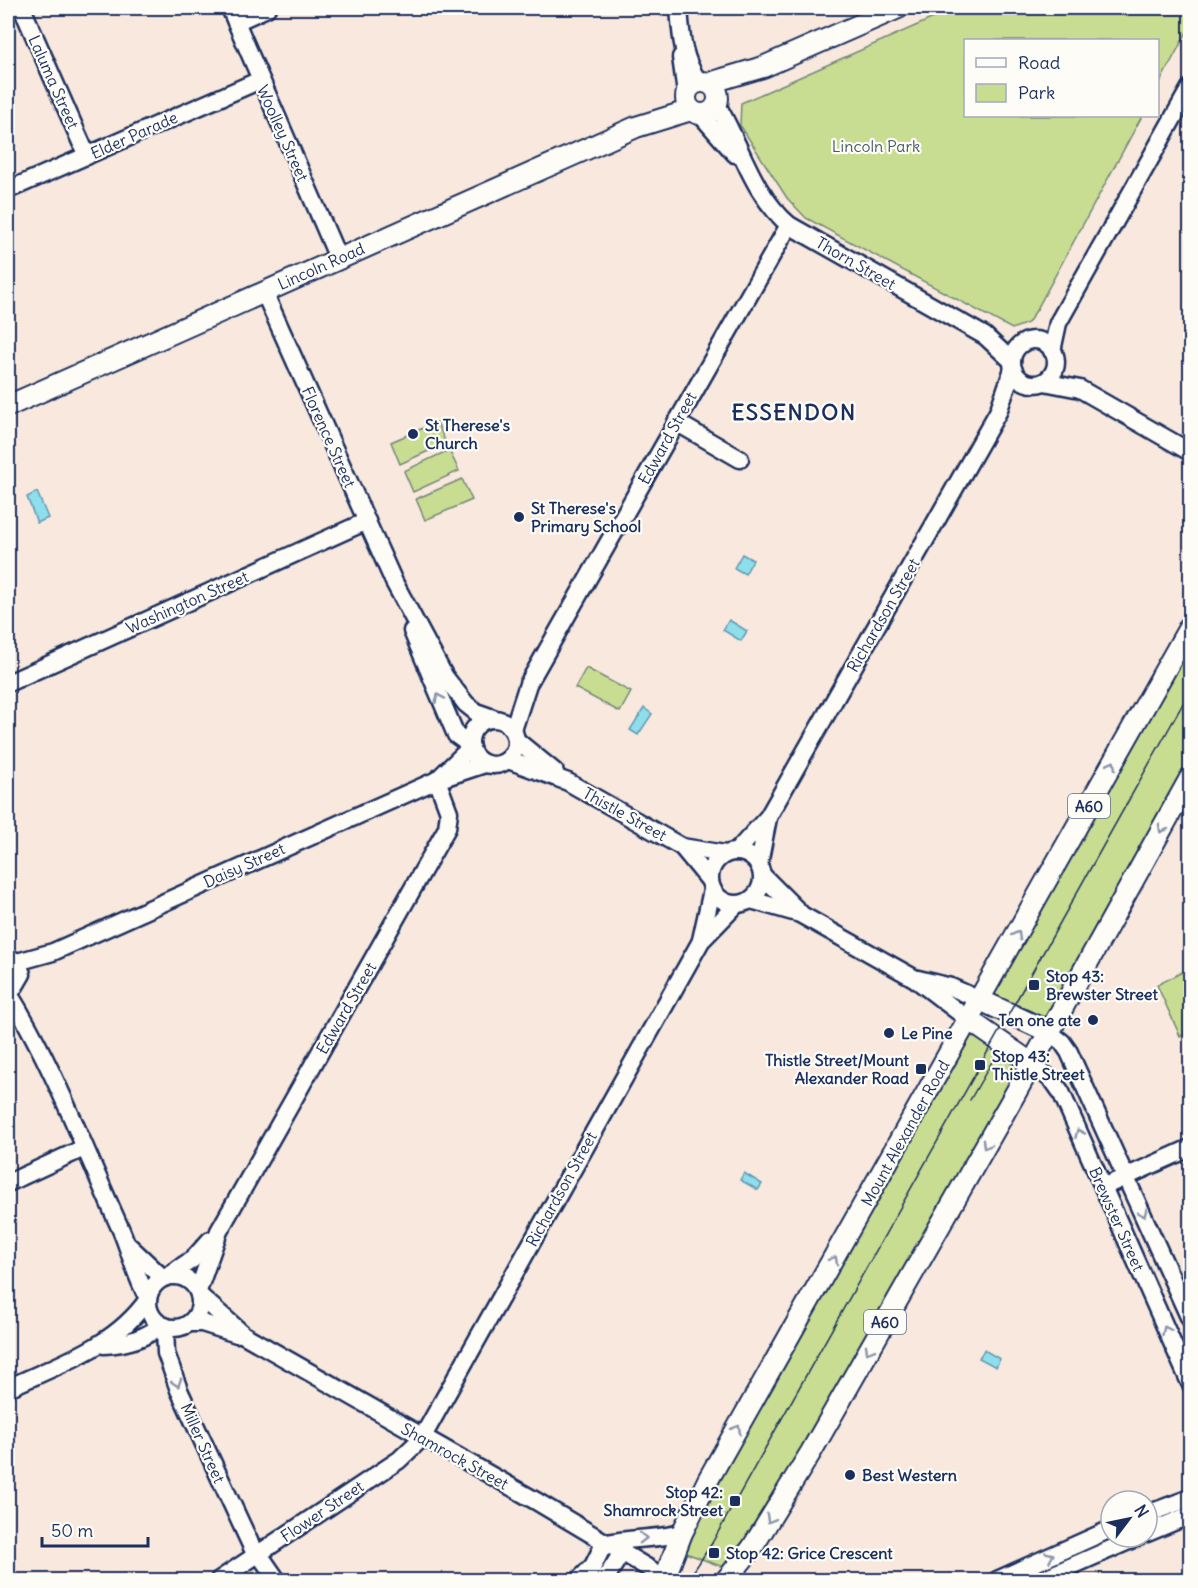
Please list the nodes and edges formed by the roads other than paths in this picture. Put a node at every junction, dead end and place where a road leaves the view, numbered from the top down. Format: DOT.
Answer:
graph roads {
  1 [pos="22,8"];
  2 [pos="267,8"];
  3 [pos="679,8"];
  4 [pos="898,8"];
  5 [pos="233,15"];
  6 [pos="260,80"];
  7 [pos="1191,88"];
  8 [pos="701,98"];
  9 [pos="87,156"];
  10 [pos="8,190"];
  11 [pos="789,225"];
  12 [pos="338,258"];
  13 [pos="264,291"];
  14 [pos="1058,323"];
  15 [pos="985,336"];
  16 [pos="1029,342"];
  17 [pos="1054,356"];
  18 [pos="1012,365"];
  19 [pos="1036,382"];
  20 [pos="1080,389"];
  21 [pos="8,406"];
  22 [pos="998,412"];
  23 [pos="676,422"];
  24 [pos="1191,452"];
  25 [pos="740,459"];
  26 [pos="367,521"];
  27 [pos="394,582"];
  28 [pos="1191,626"];
  29 [pos="8,683"];
  30 [pos="528,684"];
  31 [pos="496,718"];
  32 [pos="515,735"];
  33 [pos="470,746"];
  34 [pos="508,760"];
  35 [pos="485,764"];
  36 [pos="1191,778"];
  37 [pos="437,780"];
  38 [pos="568,782"];
  39 [pos="768,817"];
  40 [pos="682,847"];
  41 [pos="731,853"];
  42 [pos="761,870"];
  43 [pos="711,885"];
  44 [pos="743,903"];
  45 [pos="800,914"];
  46 [pos="701,941"];
  47 [pos="12,971"];
  48 [pos="914,978"];
  49 [pos="980,1000"];
  50 [pos="969,1020"];
  51 [pos="1049,1032"];
  52 [pos="1031,1063"];
  53 [pos="84,1148"];
  54 [pos="1191,1148"];
  55 [pos="1126,1177"];
  56 [pos="8,1183"];
  57 [pos="1103,1187"];
  58 [pos="219,1231"];
  59 [pos="127,1244"];
  60 [pos="164,1278"];
  61 [pos="199,1293"];
  62 [pos="148,1298"];
  63 [pos="1191,1319"];
  64 [pos="190,1323"];
  65 [pos="163,1326"];
  66 [pos="244,1335"];
  67 [pos="100,1346"];
  68 [pos="1190,1380"];
  69 [pos="8,1388"];
  70 [pos="422,1438"];
  71 [pos="1191,1498"];
  72 [pos="1181,1513"];
  73 [pos="1159,1514"];
  74 [pos="1159,1526"];
  75 [pos="682,1533"];
  76 [pos="1099,1535"];
  77 [pos="604,1544"];
  78 [pos="1075,1546"];
  79 [pos="1110,1549"];
  80 [pos="621,1554"];
  81 [pos="257,1555"];
  82 [pos="1083,1561"];
  83 [pos="666,1580"];
  84 [pos="219,1581"];
  85 [pos="277,1581"];
  86 [pos="579,1581"];
  87 [pos="600,1581"];
  88 [pos="726,1581"];
  89 [pos="997,1581"];
  90 [pos="1040,1581"];
  1 -- 9 [label="street, Laluma Street"];
  2 -- 5 [label="street"];
  3 -- 8 [label="street"];
  4 -- 8 [label="main road, Lincoln Road"];
  5 -- 6 [label="street, Woolley Street"];
  6 -- 9 [label="street, Elder Parade"];
  6 -- 12 [label="street, Woolley Street"];
  7 -- 14 [label="street"];
  8 -- 11 [label="street, Thorn Street"];
  8 -- 12 [label="main road, Lincoln Road"];
  9 -- 10 [label="street, Elder Parade"];
  11 -- 15 [label="street, Thorn Street"];
  11 -- 23 [label="street, Edward Street"];
  12 -- 13 [label="main road, Lincoln Road"];
  13 -- 21 [label="main road, Lincoln Road"];
  13 -- 26 [label="street, Florence Street"];
  14 -- 16 [label="street"];
  14 -- 17 [label="street"];
  15 -- 16 [label="street, Thorn Street"];
  15 -- 18 [label="street, Thorn Street"];
  16 -- 17 [label="street"];
  16 -- 18 [label="street"];
  17 -- 19 [label="street"];
  17 -- 20 [label="street"];
  18 -- 19 [label="street"];
  18 -- 22 [label="street, Richardson Street"];
  19 -- 20 [label="street"];
  19 -- 22 [label="street, Richardson Street"];
  20 -- 24 [label="street"];
  22 -- 39 [label="street, Richardson Street"];
  23 -- 25 [label="street"];
  23 -- 30 [label="street, Edward Street"];
  26 -- 27 [label="street, Florence Street"];
  26 -- 29 [label="street, Washington Street"];
  27 -- 31 [label="street, Florence Street"];
  33 -- 27 [label="street, Florence Street, one-way"];
  49 -- 28 [label="main road, Mount Alexander Road / A60, one-way"];
  30 -- 31 [label="street, Edward Street"];
  30 -- 32 [label="street, Edward Street"];
  31 -- 32 [label="street"];
  31 -- 33 [label="street"];
  32 -- 34 [label="street"];
  32 -- 38 [label="street, Thistle Street"];
  33 -- 35 [label="street"];
  33 -- 37 [label="street, Daisy Street"];
  34 -- 35 [label="street"];
  34 -- 38 [label="street, Thistle Street"];
  35 -- 37 [label="street, Daisy Street"];
  36 -- 51 [label="main road, A60, one-way"];
  37 -- 47 [label="street, Daisy Street"];
  37 -- 58 [label="street, Edward Street"];
  38 -- 40 [label="street, Thistle Street"];
  39 -- 41 [label="street, Richardson Street"];
  39 -- 42 [label="street, Richardson Street"];
  40 -- 41 [label="street, Thistle Street"];
  40 -- 43 [label="street, Thistle Street"];
  41 -- 42 [label="street"];
  41 -- 43 [label="street"];
  42 -- 44 [label="street"];
  42 -- 45 [label="street"];
  43 -- 44 [label="street"];
  43 -- 46 [label="street, Richardson Street"];
  44 -- 45 [label="street"];
  44 -- 46 [label="street, Richardson Street"];
  45 -- 48 [label="street"];
  46 -- 70 [label="street, Richardson Street"];
  47 -- 53 [label="street"];
  48 -- 49 [label="street"];
  48 -- 50 [label="street"];
  49 -- 50 [label="main road, Mount Alexander Road / A60"];
  49 -- 51 [label="main road"];
  50 -- 52 [label="main road"];
  75 -- 50 [label="main road, Mount Alexander Road / A60, one-way"];
  51 -- 52 [label="main road, A60"];
  51 -- 55 [label="street, Brewster Street"];
  57 -- 52 [label="street, Brewster Street, one-way"];
  52 -- 88 [label="main road, A60, one-way"];
  53 -- 56 [label="street"];
  53 -- 59 [label="street"];
  54 -- 55 [label="street"];
  55 -- 57 [label="street"];
  55 -- 63 [label="street, Brewster Street, one-way"];
  68 -- 57 [label="street, Brewster Street, one-way"];
  58 -- 60 [label="street, Edward Street"];
  58 -- 61 [label="street, Edward Street"];
  59 -- 60 [label="street"];
  59 -- 62 [label="street"];
  60 -- 61 [label="street"];
  60 -- 62 [label="street"];
  61 -- 64 [label="street"];
  61 -- 66 [label="street, Shamrock Street"];
  62 -- 65 [label="street"];
  62 -- 67 [label="street"];
  64 -- 65 [label="street"];
  64 -- 66 [label="street, Shamrock Street"];
  65 -- 67 [label="street"];
  65 -- 81 [label="street, Miller Street, one-way"];
  66 -- 70 [label="street, Shamrock Street"];
  67 -- 69 [label="street"];
  70 -- 77 [label="street, Shamrock Street"];
  70 -- 81 [label="street, Flower Street"];
  71 -- 72 [label="street"];
  72 -- 73 [label="street"];
  72 -- 74 [label="street"];
  77 -- 75 [label="street, one-way"];
  75 -- 83 [label="main road, Mount Alexander Road / A60"];
  76 -- 78 [label="street"];
  77 -- 80 [label="street, Shamrock Street"];
  77 -- 86 [label="street"];
  78 -- 82 [label="street"];
  89 -- 78 [label="street, one-way"];
  79 -- 82 [label="street"];
  80 -- 83 [label="street, Shamrock Street"];
  80 -- 87 [label="street"];
  81 -- 84 [label="street, Flower Street"];
  81 -- 85 [label="street, Miller Street"];
  82 -- 90 [label="street"];
}
